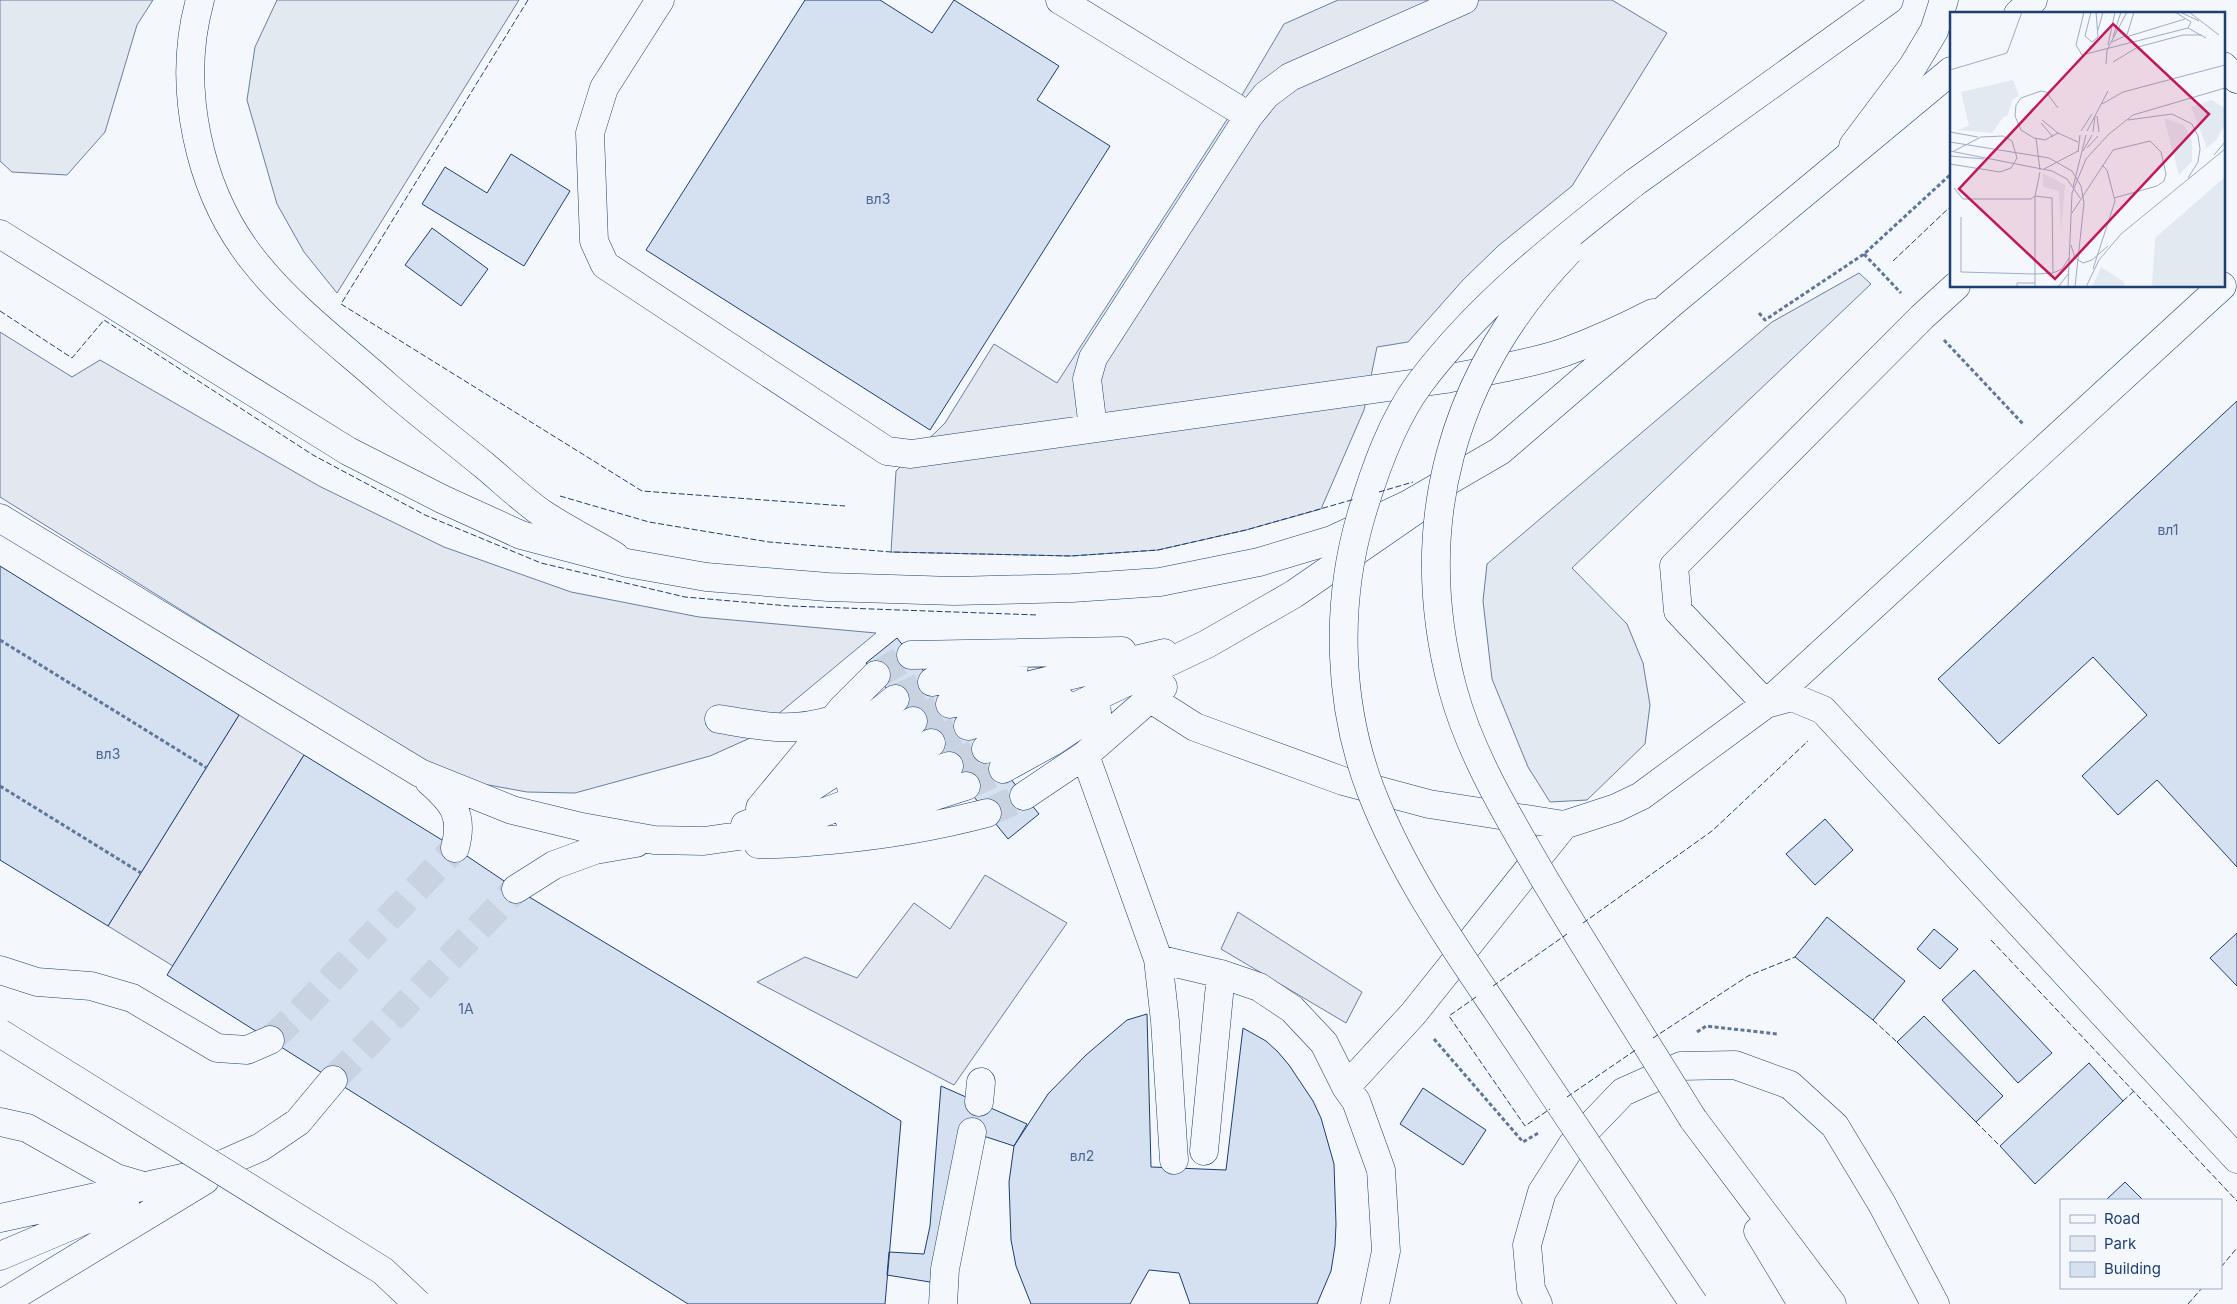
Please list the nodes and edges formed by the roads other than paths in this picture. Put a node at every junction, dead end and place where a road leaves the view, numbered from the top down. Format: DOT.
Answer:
graph roads {
  1 [pos="200,0"];
  2 [pos="660,0"];
  3 [pos="1060,0"];
  4 [pos="1464,0"];
  5 [pos="1889,0"];
  6 [pos="1944,0"];
  7 [pos="2033,0"];
  8 [pos="2020,12"];
  9 [pos="2224,67"];
  10 [pos="1950,72"];
  11 [pos="2237,79"];
  12 [pos="1249,116"];
  13 [pos="1841,161"];
  14 [pos="1634,183"];
  15 [pos="0,234"];
  16 [pos="2237,272"];
  17 [pos="2224,285"];
  18 [pos="1954,288"];
  19 [pos="2221,288"];
  20 [pos="1672,303"];
  21 [pos="1093,428"];
  22 [pos="1500,451"];
  23 [pos="0,518"];
  24 [pos="627,563"];
  25 [pos="1207,644"];
  26 [pos="1174,651"];
  27 [pos="1092,652"];
  28 [pos="911,655"];
  29 [pos="876,674"];
  30 [pos="932,682"];
  31 [pos="1149,686"];
  32 [pos="895,699"];
  33 [pos="950,704"];
  34 [pos="1766,704"];
  35 [pos="719,719"];
  36 [pos="833,720"];
  37 [pos="913,720"];
  38 [pos="968,726"];
  39 [pos="931,743"];
  40 [pos="986,748"];
  41 [pos="1085,755"];
  42 [pos="949,766"];
  43 [pos="1003,769"];
  44 [pos="420,773"];
  45 [pos="966,786"];
  46 [pos="1024,796"];
  47 [pos="987,812"];
  48 [pos="767,819"];
  49 [pos="1564,825"];
  50 [pos="654,840"];
  51 [pos="704,842"];
  52 [pos="455,848"];
  53 [pos="516,889"];
  54 [pos="1158,959"];
  55 [pos="0,970"];
  56 [pos="1221,974"];
  57 [pos="0,1033"];
  58 [pos="270,1040"];
  59 [pos="332,1080"];
  60 [pos="1346,1087"];
  61 [pos="1693,1119"];
  62 [pos="1,1121"];
  63 [pos="972,1132"];
  64 [pos="261,1147"];
  65 [pos="1204,1151"];
  66 [pos="2237,1159"];
  67 [pos="1174,1160"];
  68 [pos="187,1177"];
  69 [pos="144,1186"];
  70 [pos="0,1218"];
  71 [pos="0,1256"];
  72 [pos="1,1304"];
  73 [pos="418,1304"];
  74 [pos="943,1304"];
  75 [pos="1375,1304"];
  76 [pos="1538,1304"];
  77 [pos="1694,1304"];
  78 [pos="1802,1304"];
  79 [pos="1832,1304"];
  80 [pos="1934,1304"];
  1 -- 24 [label="street"];
  2 -- 21 [label="street"];
  3 -- 12 [label="street"];
  4 -- 12 [label="street"];
  5 -- 14 [label="street"];
  6 -- 13 [label="street"];
  7 -- 8 [label="street"];
  9 -- 11 [label="street"];
  10 -- 13 [label="street"];
  12 -- 21 [label="street"];
  13 -- 20 [label="street"];
  14 -- 61 [label="street, bridge"];
  14 -- 77 [label="street, bridge"];
  15 -- 24 [label="street"];
  16 -- 17 [label="street"];
  18 -- 34 [label="street"];
  19 -- 34 [label="street"];
  20 -- 21 [label="street"];
  20 -- 22 [label="street"];
  22 -- 24 [label="street"];
  22 -- 25 [label="street"];
  23 -- 44 [label="street"];
  25 -- 26 [label="street"];
  25 -- 31 [label="street"];
  26 -- 27 [label="street"];
  26 -- 33 [label="street"];
  27 -- 28 [label="street"];
  27 -- 30 [label="street"];
  29 -- 36 [label="street"];
  31 -- 38 [label="street"];
  31 -- 40 [label="street"];
  31 -- 41 [label="street"];
  31 -- 43 [label="street"];
  31 -- 49 [label="street"];
  32 -- 48 [label="street"];
  34 -- 49 [label="street"];
  34 -- 66 [label="street"];
  35 -- 36 [label="street"];
  36 -- 48 [label="street"];
  37 -- 51 [label="street"];
  39 -- 48 [label="street"];
  41 -- 46 [label="street"];
  41 -- 54 [label="street"];
  42 -- 48 [label="street"];
  44 -- 50 [label="street"];
  44 -- 52 [label="street"];
  45 -- 48 [label="street"];
  47 -- 51 [label="street"];
  48 -- 51 [label="street"];
  49 -- 60 [label="street"];
  50 -- 51 [label="street"];
  50 -- 53 [label="street"];
  54 -- 56 [label="street"];
  54 -- 67 [label="street"];
  55 -- 58 [label="street"];
  56 -- 60 [label="street"];
  56 -- 65 [label="street"];
  57 -- 73 [label="street, bridge"];
  59 -- 64 [label="street"];
  60 -- 75 [label="street"];
  61 -- 78 [label="street"];
  61 -- 79 [label="street"];
  62 -- 69 [label="street"];
  63 -- 74 [label="street"];
  64 -- 68 [label="street"];
  64 -- 72 [label="street"];
  68 -- 69 [label="street"];
  68 -- 71 [label="street"];
  69 -- 70 [label="street"];
  76 -- 80 [label="street"];
}
